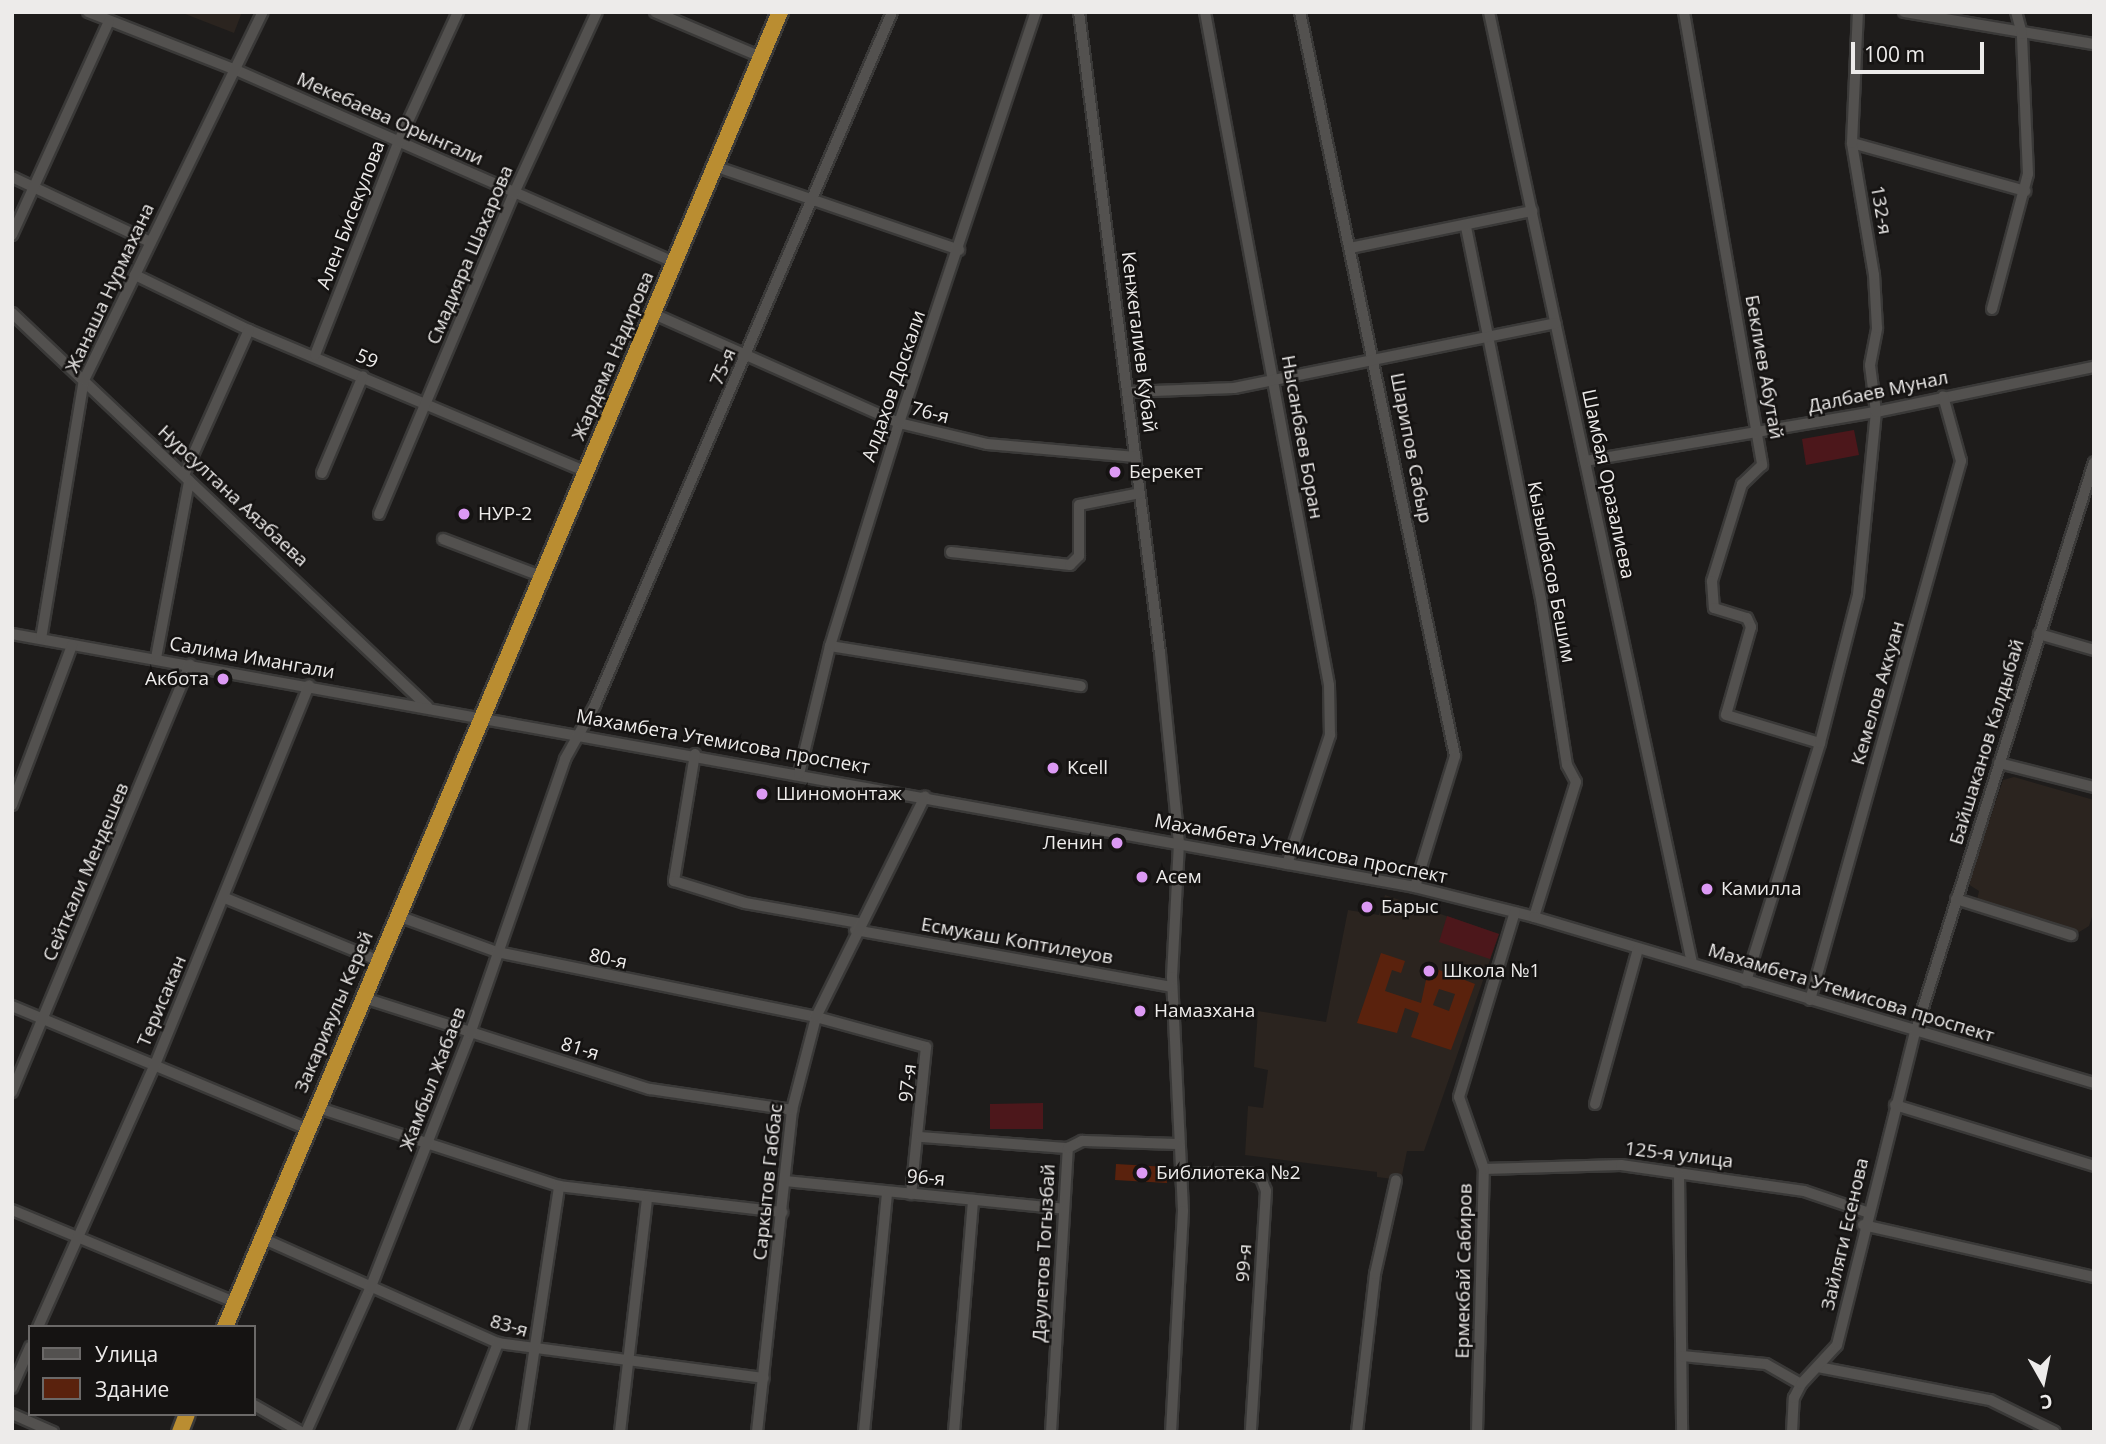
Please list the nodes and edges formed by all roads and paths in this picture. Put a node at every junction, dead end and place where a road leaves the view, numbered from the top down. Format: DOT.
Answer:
graph roads {
  1 [pos="88,12"];
  2 [pos="264,12"];
  3 [pos="458,12"];
  4 [pos="597,12"];
  5 [pos="655,12"];
  6 [pos="780,12"];
  7 [pos="892,12"];
  8 [pos="1036,12"];
  9 [pos="1079,12"];
  10 [pos="1205,12"];
  11 [pos="1300,12"];
  12 [pos="1489,12"];
  13 [pos="1684,12"];
  14 [pos="1858,12"];
  15 [pos="1904,12"];
  16 [pos="2016,12"];
  17 [pos="109,21"];
  18 [pos="2022,34"];
  19 [pos="2094,44"];
  20 [pos="761,58"];
  21 [pos="236,70"];
  22 [pos="398,143"];
  23 [pos="1852,143"];
  24 [pos="717,167"];
  25 [pos="12,177"];
  26 [pos="33,186"];
  27 [pos="2025,191"];
  28 [pos="514,193"];
  29 [pos="812,197"];
  30 [pos="1532,211"];
  31 [pos="1466,227"];
  32 [pos="12,235"];
  33 [pos="150,242"];
  34 [pos="1350,248"];
  35 [pos="959,250"];
  36 [pos="675,263"];
  37 [pos="135,275"];
  38 [pos="1992,309"];
  39 [pos="12,313"];
  40 [pos="654,314"];
  41 [pos="1556,323"];
  42 [pos="249,330"];
  43 [pos="1487,337"];
  44 [pos="315,355"];
  45 [pos="747,356"];
  46 [pos="1375,357"];
  47 [pos="2094,367"];
  48 [pos="363,376"];
  49 [pos="84,380"];
  50 [pos="1275,381"];
  51 [pos="1128,392"];
  52 [pos="1943,396"];
  53 [pos="426,404"];
  54 [pos="1876,412"];
  55 [pos="898,423"];
  56 [pos="1759,432"];
  57 [pos="1135,457"];
  58 [pos="1586,461"];
  59 [pos="2093,469"];
  60 [pos="587,471"];
  61 [pos="322,473"];
  62 [pos="187,478"];
  63 [pos="1140,493"];
  64 [pos="379,514"];
  65 [pos="443,539"];
  66 [pos="951,552"];
  67 [pos="544,577"];
  68 [pos="12,634"];
  69 [pos="2039,634"];
  70 [pos="41,639"];
  71 [pos="72,645"];
  72 [pos="830,646"];
  73 [pos="2094,650"];
  74 [pos="156,658"];
  75 [pos="190,665"];
  76 [pos="309,685"];
  77 [pos="1082,686"];
  78 [pos="427,706"];
  79 [pos="486,716"];
  80 [pos="579,733"];
  81 [pos="1820,743"];
  82 [pos="695,754"];
  83 [pos="1998,763"];
  84 [pos="799,774"];
  85 [pos="2094,787"];
  86 [pos="925,796"];
  87 [pos="12,805"];
  88 [pos="1178,844"];
  89 [pos="1287,864"];
  90 [pos="1415,887"];
  91 [pos="225,898"];
  92 [pos="1956,899"];
  93 [pos="1515,912"];
  94 [pos="398,916"];
  95 [pos="1534,917"];
  96 [pos="857,927"];
  97 [pos="2071,935"];
  98 [pos="1638,949"];
  99 [pos="498,952"];
  100 [pos="379,961"];
  101 [pos="1692,963"];
  102 [pos="1746,981"];
  103 [pos="1172,987"];
  104 [pos="364,998"];
  105 [pos="1810,1000"];
  106 [pos="12,1006"];
  107 [pos="816,1017"];
  108 [pos="43,1019"];
  109 [pos="1915,1033"];
  110 [pos="470,1034"];
  111 [pos="154,1067"];
  112 [pos="2094,1083"];
  113 [pos="12,1092"];
  114 [pos="1595,1104"];
  115 [pos="1895,1105"];
  116 [pos="316,1107"];
  117 [pos="792,1110"];
  118 [pos="307,1129"];
  119 [pos="921,1137"];
  120 [pos="1179,1144"];
  121 [pos="426,1146"];
  122 [pos="1068,1148"];
  123 [pos="2094,1166"];
  124 [pos="1484,1169"];
  125 [pos="1182,1173"];
  126 [pos="1679,1175"];
  127 [pos="1396,1180"];
  128 [pos="785,1181"];
  129 [pos="559,1186"];
  130 [pos="887,1192"];
  131 [pos="911,1194"];
  132 [pos="647,1197"];
  133 [pos="973,1200"];
  134 [pos="1064,1209"];
  135 [pos="12,1210"];
  136 [pos="782,1212"];
  137 [pos="1866,1212"];
  138 [pos="1863,1225"];
  139 [pos="77,1236"];
  140 [pos="262,1238"];
  141 [pos="2094,1277"];
  142 [pos="370,1289"];
  143 [pos="236,1303"];
  144 [pos="39,1325"];
  145 [pos="226,1325"];
  146 [pos="498,1343"];
  147 [pos="530,1350"];
  148 [pos="28,1352"];
  149 [pos="1682,1356"];
  150 [pos="627,1363"];
  151 [pos="1818,1367"];
  152 [pos="764,1378"];
  153 [pos="1801,1384"];
  154 [pos="12,1388"];
  155 [pos="256,1406"];
  156 [pos="12,1414"];
  157 [pos="53,1432"];
  158 [pos="301,1432"];
  159 [pos="306,1432"];
  160 [pos="463,1432"];
  161 [pos="522,1432"];
  162 [pos="620,1432"];
  163 [pos="757,1432"];
  164 [pos="864,1432"];
  165 [pos="954,1432"];
  166 [pos="1051,1432"];
  167 [pos="1171,1432"];
  168 [pos="1251,1432"];
  169 [pos="1357,1432"];
  170 [pos="1477,1432"];
  171 [pos="1682,1432"];
  172 [pos="1793,1432"];
  173 [pos="2055,1432"];
  1 -- 17 [label="street, Мекебаева Орынгали"];
  2 -- 21 [label="street, Жанаша Нурмахана"];
  3 -- 22 [label="street, Ален Бисекулова"];
  4 -- 28 [label="street, Смадияра Шахарова"];
  5 -- 20 [label="street"];
  6 -- 20 [label="highway, Жардема Надирова"];
  7 -- 29 [label="street, 75-я"];
  8 -- 35 [label="street, Алдахов Доскали"];
  9 -- 51 [label="street, Кенжегалиев Кубай"];
  10 -- 50 [label="street, Нысанбаев Боран"];
  11 -- 34 [label="street, Шарипов Сабыр"];
  12 -- 30 [label="street, Шамбая Оразалиева"];
  13 -- 56 [label="street, Беклиев Абутай"];
  14 -- 23 [label="street, 132-я"];
  15 -- 18 [label="street"];
  16 -- 18 [label="street"];
  17 -- 21 [label="street, Мекебаева Орынгали"];
  17 -- 26 [label="street"];
  18 -- 19 [label="street"];
  18 -- 27 [label="street"];
  20 -- 24 [label="highway, Жардема Надирова"];
  21 -- 22 [label="street, Мекебаева Орынгали"];
  21 -- 33 [label="street, Жанаша Нурмахана"];
  22 -- 28 [label="street, Мекебаева Орынгали"];
  22 -- 44 [label="street, Ален Бисекулова"];
  23 -- 27 [label="street"];
  23 -- 54 [label="street, 132-я"];
  24 -- 29 [label="street"];
  24 -- 36 [label="highway, Жардема Надирова"];
  25 -- 26 [label="street"];
  26 -- 32 [label="street"];
  26 -- 33 [label="street"];
  27 -- 38 [label="street"];
  28 -- 36 [label="street, Мекебаева Орынгали"];
  28 -- 53 [label="street, Смадияра Шахарова"];
  29 -- 35 [label="street"];
  29 -- 45 [label="street, 75-я"];
  30 -- 31 [label="street"];
  30 -- 41 [label="street, Шамбая Оразалиева"];
  31 -- 34 [label="street"];
  31 -- 43 [label="street, Кызылбасов Бешим"];
  33 -- 37 [label="street, Жанаша Нурмахана"];
  34 -- 46 [label="street, Шарипов Сабыр"];
  35 -- 55 [label="street, Алдахов Доскали"];
  36 -- 40 [label="highway, Жардема Надирова"];
  37 -- 42 [label="street, 59"];
  37 -- 49 [label="street, Жанаша Нурмахана"];
  39 -- 49 [label="street, Нурсултана Аязбаева"];
  40 -- 45 [label="street, 76-я"];
  40 -- 60 [label="highway, Жардема Надирова"];
  41 -- 43 [label="street"];
  41 -- 58 [label="street, Шамбая Оразалиева"];
  42 -- 44 [label="street, 59"];
  42 -- 62 [label="street"];
  43 -- 46 [label="street"];
  43 -- 95 [label="street, Кызылбасов Бешим"];
  44 -- 48 [label="street, 59"];
  45 -- 55 [label="street, 76-я"];
  45 -- 80 [label="street, 75-я"];
  46 -- 50 [label="street"];
  46 -- 90 [label="street, Шарипов Сабыр"];
  47 -- 52 [label="street, Далбаев Мунал"];
  48 -- 53 [label="street, 59"];
  48 -- 61 [label="street"];
  49 -- 62 [label="street, Нурсултана Аязбаева"];
  49 -- 70 [label="street, Жанаша Нурмахана"];
  50 -- 51 [label="street"];
  50 -- 89 [label="street, Нысанбаев Боран"];
  51 -- 57 [label="street, Кенжегалиев Кубай"];
  52 -- 54 [label="street, Далбаев Мунал"];
  52 -- 105 [label="street, Кемелов Аккуан"];
  53 -- 60 [label="street, 59"];
  53 -- 64 [label="street, Смадияра Шахарова"];
  54 -- 56 [label="street, Далбаев Мунал"];
  54 -- 81 [label="street"];
  55 -- 57 [label="street, 76-я"];
  55 -- 72 [label="street, Алдахов Доскали"];
  56 -- 58 [label="street, Далбаев Мунал"];
  56 -- 81 [label="street, Беклиев Абутай"];
  57 -- 63 [label="street, Кенжегалиев Кубай"];
  58 -- 101 [label="street, Шамбая Оразалиева"];
  59 -- 69 [label="street, Байшаканов Калдыбай"];
  60 -- 67 [label="highway, Жардема Надирова"];
  62 -- 74 [label="street"];
  62 -- 78 [label="street, Нурсултана Аязбаева"];
  63 -- 66 [label="street"];
  63 -- 88 [label="street, Кенжегалиев Кубай"];
  65 -- 67 [label="street"];
  67 -- 79 [label="highway, Жардема Надирова"];
  68 -- 70 [label="street, Салима Имангали"];
  69 -- 73 [label="street"];
  69 -- 83 [label="street, Байшаканов Калдыбай"];
  70 -- 71 [label="street, Салима Имангали"];
  71 -- 74 [label="street, Салима Имангали"];
  71 -- 87 [label="street"];
  72 -- 77 [label="street"];
  72 -- 84 [label="street, Алдахов Доскали"];
  74 -- 75 [label="street, Салима Имангали"];
  75 -- 76 [label="street, Салима Имангали"];
  75 -- 108 [label="street, Сейткали Мендешев"];
  76 -- 78 [label="street, Салима Имангали"];
  76 -- 91 [label="street, Терисакан"];
  78 -- 79 [label="street, Салима Имангали"];
  79 -- 80 [label="street, Махамбета Утемисова проспект"];
  79 -- 94 [label="highway, Закарияулы Керей"];
  80 -- 82 [label="street, Махамбета Утемисова проспект"];
  80 -- 99 [label="street, Жамбыл Жабаев"];
  81 -- 102 [label="street"];
  82 -- 84 [label="street, Махамбета Утемисова проспект"];
  82 -- 96 [label="street, Есмукаш Коптилеуов"];
  83 -- 85 [label="street"];
  83 -- 92 [label="street, Байшаканов Калдыбай"];
  84 -- 86 [label="street, Махамбета Утемисова проспект"];
  86 -- 88 [label="street, Махамбета Утемисова проспект"];
  86 -- 96 [label="street, Саркытов Габбас"];
  88 -- 89 [label="street, Махамбета Утемисова проспект"];
  88 -- 103 [label="street, Кенжегалиев Кубай"];
  89 -- 90 [label="street, Махамбета Утемисова проспект"];
  90 -- 93 [label="street, Махамбета Утемисова проспект"];
  91 -- 100 [label="street"];
  91 -- 111 [label="street, Терисакан"];
  92 -- 97 [label="street"];
  92 -- 109 [label="street, Байшаканов Калдыбай"];
  93 -- 95 [label="street, Махамбета Утемисова проспект"];
  93 -- 124 [label="street, Ермекбай Сабиров"];
  94 -- 99 [label="street, 80-я"];
  94 -- 100 [label="highway, Закарияулы Керей"];
  95 -- 98 [label="street, Махамбета Утемисова проспект"];
  96 -- 103 [label="street, Есмукаш Коптилеуов"];
  96 -- 107 [label="street, Саркытов Габбас"];
  98 -- 101 [label="street, Махамбета Утемисова проспект"];
  98 -- 114 [label="street"];
  99 -- 107 [label="street, 80-я"];
  99 -- 110 [label="street, Жамбыл Жабаев"];
  100 -- 104 [label="highway, Закарияулы Керей"];
  101 -- 102 [label="street, Махамбета Утемисова проспект"];
  102 -- 105 [label="street, Махамбета Утемисова проспект"];
  103 -- 120 [label="street, Кенжегалиев Кубай"];
  104 -- 110 [label="street, 81-я"];
  104 -- 116 [label="highway, Закарияулы Керей"];
  105 -- 109 [label="street, Махамбета Утемисова проспект"];
  106 -- 108 [label="street"];
  107 -- 117 [label="street, Саркытов Габбас"];
  107 -- 119 [label="street, 97-я"];
  108 -- 111 [label="street"];
  108 -- 113 [label="street, Сейткали Мендешев"];
  109 -- 112 [label="street, Махамбета Утемисова проспект"];
  109 -- 115 [label="street, Зайляги Есенова"];
  110 -- 117 [label="street, 81-я"];
  110 -- 121 [label="street, Жамбыл Жабаев"];
  111 -- 118 [label="street"];
  111 -- 139 [label="street, Терисакан"];
  115 -- 123 [label="street"];
  115 -- 137 [label="street, Зайляги Есенова"];
  116 -- 118 [label="highway, Закарияулы Керей"];
  116 -- 121 [label="street"];
  117 -- 128 [label="street, Саркытов Габбас"];
  118 -- 140 [label="highway, Закарияулы Керей"];
  119 -- 122 [label="street"];
  119 -- 131 [label="street, 97-я"];
  120 -- 122 [label="street, Даулетов Тогызбай"];
  120 -- 125 [label="street, Кенжегалиев Кубай"];
  121 -- 129 [label="street"];
  121 -- 142 [label="street, Жамбыл Жабаев"];
  122 -- 134 [label="street, Даулетов Тогызбай"];
  124 -- 126 [label="street, 125-я улица"];
  124 -- 170 [label="street, Ермекбай Сабиров"];
  125 -- 167 [label="street, Кенжегалиев Кубай"];
  125 -- 168 [label="street, 99-я"];
  126 -- 137 [label="street, 125-я улица"];
  126 -- 149 [label="street"];
  127 -- 169 [label="street"];
  128 -- 130 [label="street, 96-я"];
  128 -- 136 [label="street, Саркытов Габбас"];
  129 -- 132 [label="street"];
  129 -- 147 [label="street"];
  130 -- 131 [label="street, 96-я"];
  130 -- 164 [label="street"];
  131 -- 133 [label="street, 96-я"];
  132 -- 136 [label="street"];
  132 -- 150 [label="street"];
  133 -- 134 [label="street, 96-я"];
  133 -- 165 [label="street"];
  134 -- 166 [label="street, Даулетов Тогызбай"];
  135 -- 139 [label="street"];
  136 -- 152 [label="street, Саркытов Габбас"];
  137 -- 138 [label="street, Зайляги Есенова"];
  138 -- 141 [label="street"];
  138 -- 151 [label="street, Зайляги Есенова"];
  139 -- 143 [label="street"];
  139 -- 144 [label="street, Терисакан"];
  140 -- 142 [label="street, 83-я"];
  140 -- 143 [label="highway, Закарияулы Керей"];
  142 -- 146 [label="street, 83-я"];
  142 -- 159 [label="street, Жамбыл Жабаев"];
  143 -- 145 [label="highway, Закарияулы Керей"];
  146 -- 147 [label="street, 83-я"];
  146 -- 160 [label="street"];
  147 -- 150 [label="street, 83-я"];
  147 -- 161 [label="street"];
  148 -- 154 [label="street"];
  149 -- 153 [label="street"];
  149 -- 171 [label="street"];
  150 -- 152 [label="street, 83-я"];
  150 -- 162 [label="street"];
  151 -- 153 [label="street, Зайляги Есенова"];
  151 -- 173 [label="street"];
  152 -- 163 [label="street, Саркытов Габбас"];
  153 -- 172 [label="street"];
  155 -- 158 [label="street"];
  156 -- 157 [label="street"];
}
